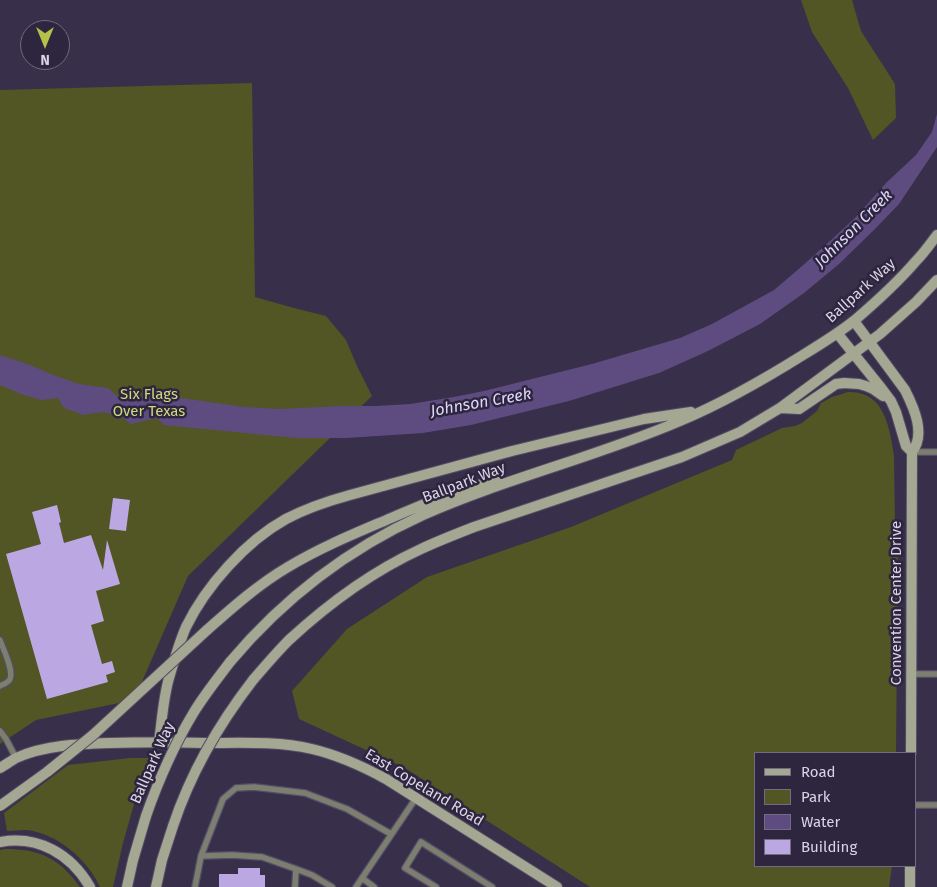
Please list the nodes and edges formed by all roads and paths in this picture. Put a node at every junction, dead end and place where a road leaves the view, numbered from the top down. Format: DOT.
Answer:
graph roads {
  1 [pos="937,235"];
  2 [pos="937,280"];
  3 [pos="854,321"];
  4 [pos="837,334"];
  5 [pos="870,341"];
  6 [pos="854,354"];
  7 [pos="891,401"];
  8 [pos="780,408"];
  9 [pos="704,410"];
  10 [pos="912,452"];
  11 [pos="937,452"];
  12 [pos="532,474"];
  13 [pos="0,640"];
  14 [pos="911,674"];
  15 [pos="937,674"];
  16 [pos="0,686"];
  17 [pos="0,731"];
  18 [pos="159,742"];
  19 [pos="911,752"];
  20 [pos="16,758"];
  21 [pos="0,768"];
  22 [pos="416,798"];
  23 [pos="917,805"];
  24 [pos="937,805"];
  25 [pos="0,806"];
  26 [pos="392,834"];
  27 [pos="0,842"];
  28 [pos="201,856"];
  29 [pos="910,867"];
  30 [pos="296,869"];
  31 [pos="362,878"];
  32 [pos="90,887"];
  33 [pos="127,887"];
  34 [pos="156,887"];
  35 [pos="195,887"];
  36 [pos="295,887"];
  37 [pos="332,887"];
  38 [pos="356,887"];
  39 [pos="374,887"];
  40 [pos="436,887"];
  41 [pos="492,887"];
  42 [pos="557,887"];
  43 [pos="910,887"];
  1 -- 3 [label="main road, Ballpark Way"];
  2 -- 5 [label="main road"];
  3 -- 4 [label="main road, Ballpark Way"];
  3 -- 5 [label="main road, Convention Center Drive"];
  4 -- 6 [label="main road, Convention Center Drive"];
  4 -- 9 [label="main road, Ballpark Way"];
  5 -- 6 [label="main road"];
  5 -- 10 [label="main road, Convention Center Drive"];
  6 -- 7 [label="main road, Convention Center Drive"];
  6 -- 8 [label="main road"];
  7 -- 8 [label="main road"];
  7 -- 10 [label="main road, Convention Center Drive"];
  8 -- 34 [label="main road, bridge"];
  9 -- 12 [label="main road, Ballpark Way"];
  9 -- 18 [label="main road"];
  10 -- 11 [label="lane"];
  10 -- 14 [label="main road, Convention Center Drive"];
  12 -- 25 [label="main road, bridge"];
  12 -- 33 [label="main road, Ballpark Way, bridge"];
  13 -- 16 [label="lane"];
  14 -- 15 [label="lane"];
  14 -- 19 [label="main road, Convention Center Drive"];
  17 -- 20 [label="lane"];
  18 -- 20 [label="main road, East Copeland Road"];
  18 -- 22 [label="main road, East Copeland Road"];
  20 -- 21 [label="main road, East Copeland Road"];
  22 -- 26 [label="lane"];
  22 -- 42 [label="main road, East Copeland Road"];
  23 -- 24 [label="lane"];
  26 -- 28 [label="lane"];
  26 -- 31 [label="lane"];
  27 -- 32 [label="main road"];
  28 -- 30 [label="lane"];
  28 -- 35 [label="lane"];
  29 -- 43 [label="main road"];
  30 -- 36 [label="lane"];
  30 -- 37 [label="lane"];
  31 -- 38 [label="lane"];
  31 -- 39 [label="lane"];
  40 -- 41 [label="lane"];
}
